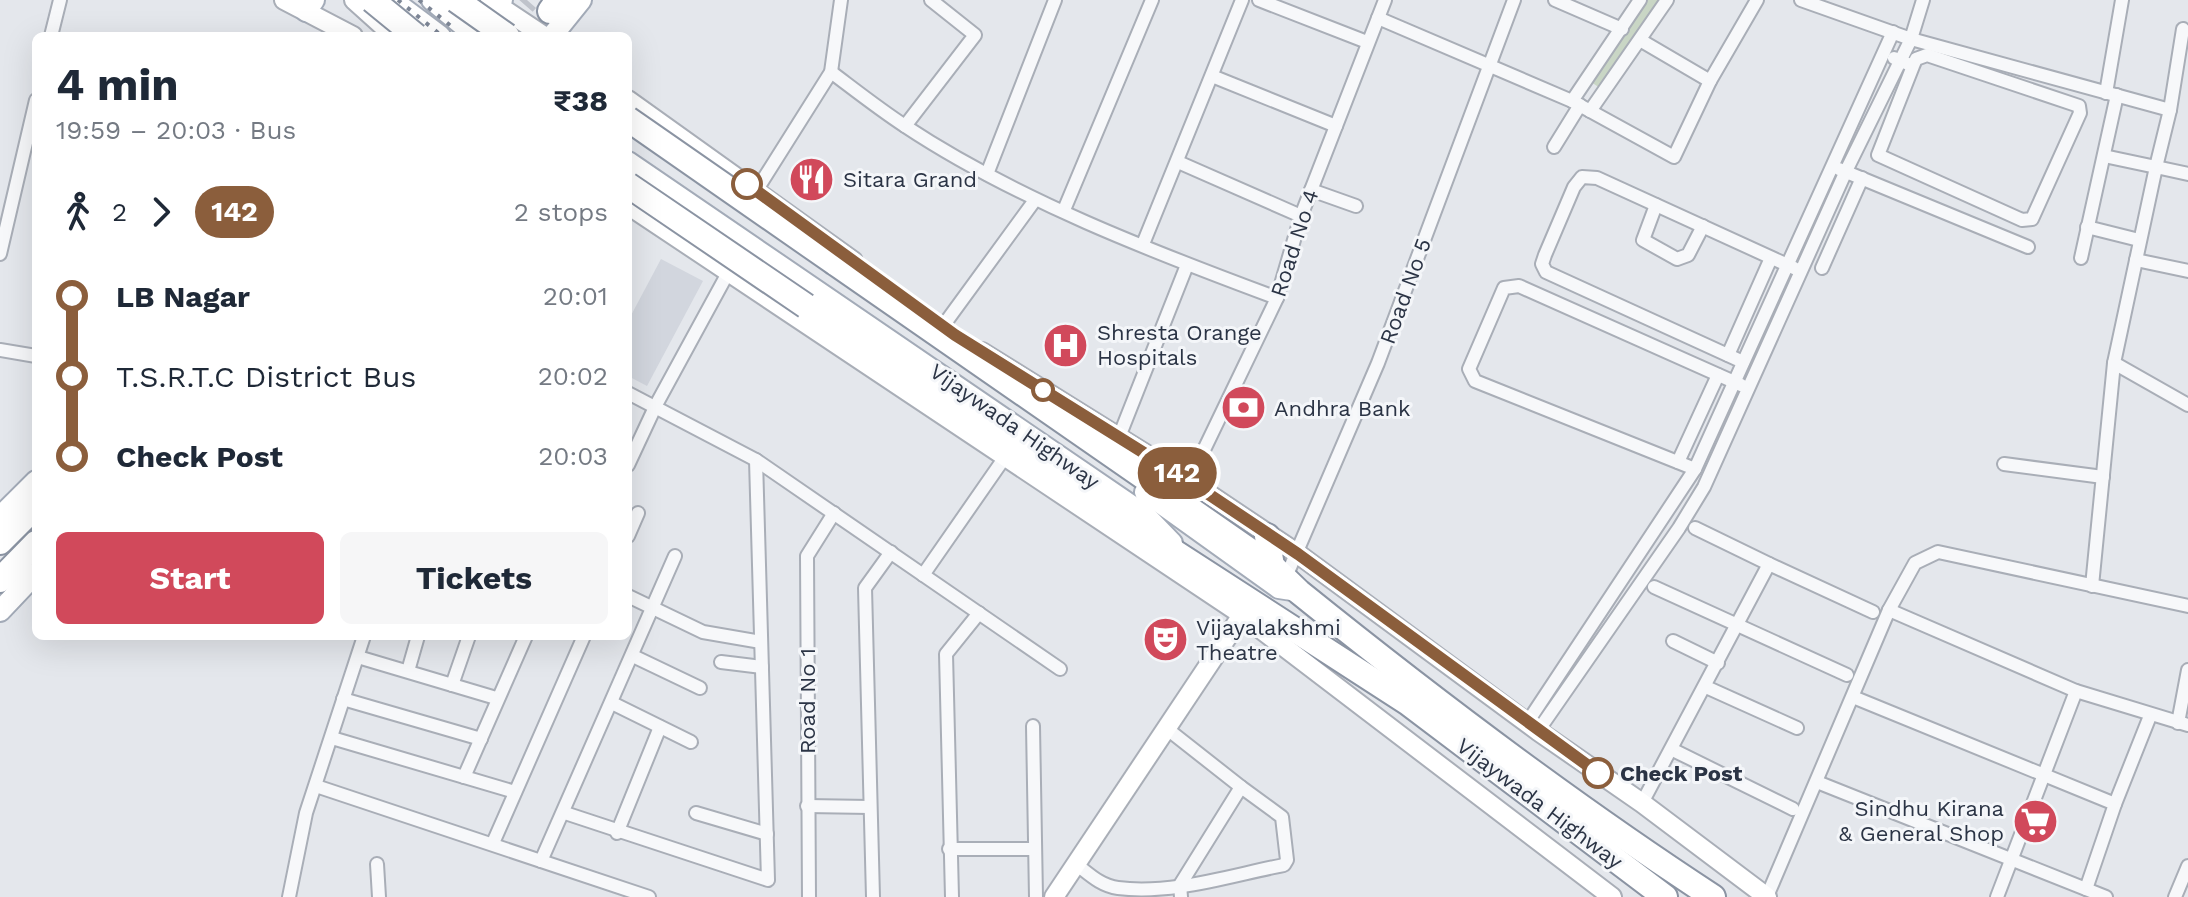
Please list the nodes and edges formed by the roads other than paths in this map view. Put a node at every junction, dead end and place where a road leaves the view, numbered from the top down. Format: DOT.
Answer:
graph roads {
  1 [pos="44,0"];
  2 [pos="284,0"];
  3 [pos="354,0"];
  4 [pos="372,0"];
  5 [pos="432,0"];
  6 [pos="456,0"];
  7 [pos="581,0"];
  8 [pos="841,0"];
  9 [pos="1055,0"];
  10 [pos="1152,0"];
  11 [pos="1242,0"];
  12 [pos="1259,0"];
  13 [pos="1385,0"];
  14 [pos="1514,0"];
  15 [pos="1555,0"];
  16 [pos="1640,0"];
  17 [pos="1667,0"];
  18 [pos="1757,0"];
  19 [pos="1801,0"];
  20 [pos="1923,0"];
  21 [pos="2122,0"];
  22 [pos="59,2"];
  23 [pos="496,2"];
  24 [pos="937,2"];
  25 [pos="395,3"];
  26 [pos="1829,5"];
  27 [pos="310,6"];
  28 [pos="1378,18"];
  29 [pos="1622,29"];
  30 [pos="2183,29"];
  31 [pos="52,32"];
  32 [pos="347,32"];
  33 [pos="390,32"];
  34 [pos="395,32"];
  35 [pos="411,32"];
  36 [pos="435,32"];
  37 [pos="469,32"];
  38 [pos="475,32"];
  39 [pos="501,32"];
  40 [pos="538,32"];
  41 [pos="555,32"];
  42 [pos="1893,32"];
  43 [pos="1911,39"];
  44 [pos="1640,40"];
  45 [pos="1367,42"];
  46 [pos="1883,53"];
  47 [pos="1900,61"];
  48 [pos="1489,64"];
  49 [pos="1913,66"];
  50 [pos="831,72"];
  51 [pos="1212,76"];
  52 [pos="1892,76"];
  53 [pos="1710,81"];
  54 [pos="1906,82"];
  55 [pos="2112,94"];
  56 [pos="632,103"];
  57 [pos="1581,106"];
  58 [pos="2170,110"];
  59 [pos="32,117"];
  60 [pos="632,122"];
  61 [pos="905,126"];
  62 [pos="1336,126"];
  63 [pos="683,139"];
  64 [pos="1554,147"];
  65 [pos="2104,156"];
  66 [pos="1178,162"];
  67 [pos="632,165"];
  68 [pos="1833,166"];
  69 [pos="2156,167"];
  70 [pos="1846,171"];
  71 [pos="987,174"];
  72 [pos="2188,174"];
  73 [pos="1862,178"];
  74 [pos="632,188"];
  75 [pos="668,190"];
  76 [pos="1311,190"];
  77 [pos="756,191"];
  78 [pos="1035,200"];
  79 [pos="632,202"];
  80 [pos="1656,205"];
  81 [pos="632,206"];
  82 [pos="1356,206"];
  83 [pos="1064,210"];
  84 [pos="1301,216"];
  85 [pos="1703,226"];
  86 [pos="2087,227"];
  87 [pos="2139,240"];
  88 [pos="1143,244"];
  89 [pos="2028,247"];
  90 [pos="0,254"];
  91 [pos="1771,258"];
  92 [pos="2081,258"];
  93 [pos="2136,260"];
  94 [pos="1187,265"];
  95 [pos="1787,265"];
  96 [pos="1822,268"];
  97 [pos="729,271"];
  98 [pos="1801,271"];
  99 [pos="2188,271"];
  100 [pos="1277,298"];
  101 [pos="943,326"];
  102 [pos="0,350"];
  103 [pos="32,355"];
  104 [pos="1728,355"];
  105 [pos="1743,362"];
  106 [pos="2114,363"];
  107 [pos="1718,375"];
  108 [pos="1735,383"];
  109 [pos="1748,388"];
  110 [pos="632,395"];
  111 [pos="656,405"];
  112 [pos="2188,405"];
  113 [pos="1119,437"];
  114 [pos="632,453"];
  115 [pos="1005,457"];
  116 [pos="756,460"];
  117 [pos="1678,462"];
  118 [pos="2004,464"];
  119 [pos="1695,469"];
  120 [pos="2103,477"];
  121 [pos="1189,481"];
  122 [pos="32,485"];
  123 [pos="1681,494"];
  124 [pos="1695,502"];
  125 [pos="32,510"];
  126 [pos="638,513"];
  127 [pos="834,513"];
  128 [pos="0,517"];
  129 [pos="632,527"];
  130 [pos="1695,528"];
  131 [pos="1267,536"];
  132 [pos="0,542"];
  133 [pos="32,547"];
  134 [pos="891,552"];
  135 [pos="1298,554"];
  136 [pos="675,556"];
  137 [pos="1189,560"];
  138 [pos="1769,564"];
  139 [pos="923,575"];
  140 [pos="32,577"];
  141 [pos="1285,578"];
  142 [pos="0,580"];
  143 [pos="2092,586"];
  144 [pos="1654,587"];
  145 [pos="632,598"];
  146 [pos="2188,606"];
  147 [pos="1246,608"];
  148 [pos="654,609"];
  149 [pos="1889,610"];
  150 [pos="0,611"];
  151 [pos="1873,612"];
  152 [pos="979,613"];
  153 [pos="1736,626"];
  154 [pos="363,640"];
  155 [pos="417,640"];
  156 [pos="468,640"];
  157 [pos="524,640"];
  158 [pos="582,640"];
  159 [pos="1673,641"];
  160 [pos="761,642"];
  161 [pos="633,656"];
  162 [pos="358,657"];
  163 [pos="721,662"];
  164 [pos="1718,663"];
  165 [pos="762,667"];
  166 [pos="1060,669"];
  167 [pos="2188,670"];
  168 [pos="408,671"];
  169 [pos="1847,675"];
  170 [pos="452,685"];
  171 [pos="1706,687"];
  172 [pos="700,688"];
  173 [pos="2076,691"];
  174 [pos="1853,697"];
  175 [pos="496,698"];
  176 [pos="343,699"];
  177 [pos="612,703"];
  178 [pos="2150,716"];
  179 [pos="2183,724"];
  180 [pos="1033,726"];
  181 [pos="660,727"];
  182 [pos="1532,727"];
  183 [pos="1166,728"];
  184 [pos="1797,728"];
  185 [pos="332,738"];
  186 [pos="481,739"];
  187 [pos="691,742"];
  188 [pos="1673,750"];
  189 [pos="2041,775"];
  190 [pos="464,777"];
  191 [pos="1817,782"];
  192 [pos="316,786"];
  193 [pos="1241,787"];
  194 [pos="515,792"];
  195 [pos="1642,803"];
  196 [pos="2115,804"];
  197 [pos="807,806"];
  198 [pos="870,807"];
  199 [pos="1793,809"];
  200 [pos="565,813"];
  201 [pos="696,813"];
  202 [pos="617,833"];
  203 [pos="767,834"];
  204 [pos="493,843"];
  205 [pos="949,849"];
  206 [pos="1035,849"];
  207 [pos="2011,858"];
  208 [pos="541,861"];
  209 [pos="377,864"];
  210 [pos="1076,864"];
  211 [pos="2188,866"];
  212 [pos="2086,889"];
  213 [pos="1181,891"];
  214 [pos="1767,896"];
  215 [pos="289,897"];
  216 [pos="379,897"];
  217 [pos="649,897"];
  218 [pos="809,897"];
  219 [pos="873,897"];
  220 [pos="952,897"];
  221 [pos="1036,897"];
  222 [pos="1054,897"];
  223 [pos="1612,897"];
  224 [pos="1665,897"];
  225 [pos="1713,897"];
  226 [pos="1997,897"];
  227 [pos="2106,897"];
  228 [pos="2175,897"];
  1 -- 22 [label="street"];
  2 -- 27 [label="street"];
  3 -- 33 [label="street"];
  4 -- 35 [label="highway, bridge"];
  5 -- 37 [label="main road"];
  6 -- 39 [label="highway, bridge"];
  7 -- 41 [label="main road"];
  8 -- 50 [label="street"];
  9 -- 71 [label="street"];
  10 -- 83 [label="street"];
  11 -- 51 [label="street"];
  12 -- 45 [label="street"];
  13 -- 28 [label="street, Road No 4"];
  14 -- 48 [label="street, Road No 5"];
  15 -- 29 [label="street"];
  16 -- 29 [label="street"];
  17 -- 44 [label="street"];
  18 -- 53 [label="street"];
  19 -- 26 [label="street"];
  20 -- 43 [label="street"];
  21 -- 55 [label="street"];
  22 -- 31 [label="street"];
  23 -- 38 [label="main road"];
  23 -- 40 [label="street"];
  24 -- 61 [label="street"];
  25 -- 34 [label="main road"];
  25 -- 36 [label="main road"];
  26 -- 42 [label="street"];
  27 -- 32 [label="street"];
  28 -- 45 [label="street, Road No 4"];
  28 -- 48 [label="street"];
  29 -- 57 [label="street"];
  30 -- 58 [label="street"];
  42 -- 43 [label="street"];
  42 -- 46 [label="street"];
  43 -- 47 [label="street"];
  43 -- 55 [label="street"];
  44 -- 53 [label="street"];
  44 -- 57 [label="street"];
  45 -- 62 [label="street, Road No 4"];
  46 -- 47 [label="street"];
  46 -- 68 [label="street"];
  47 -- 49 [label="street"];
  47 -- 52 [label="street"];
  48 -- 57 [label="street"];
  48 -- 135 [label="street, Road No 5"];
  49 -- 54 [label="street"];
  49 -- 54 [label="street"];
  50 -- 61 [label="street"];
  50 -- 77 [label="street"];
  51 -- 62 [label="street"];
  51 -- 66 [label="street"];
  52 -- 54 [label="street"];
  52 -- 70 [label="street"];
  53 -- 57 [label="street"];
  55 -- 58 [label="street"];
  55 -- 65 [label="street"];
  56 -- 63 [label="street"];
  57 -- 64 [label="street"];
  58 -- 69 [label="street"];
  59 -- 90 [label="street"];
  60 -- 141 [label="highway, bridge"];
  61 -- 71 [label="street"];
  62 -- 76 [label="street, Road No 4"];
  63 -- 77 [label="street"];
  63 -- 141 [label="main road, Vijaywada Highway"];
  65 -- 69 [label="street"];
  65 -- 86 [label="street"];
  66 -- 84 [label="street"];
  66 -- 88 [label="street"];
  67 -- 75 [label="main road, Vijaywada Highway"];
  68 -- 70 [label="street"];
  68 -- 95 [label="street"];
  69 -- 72 [label="street"];
  69 -- 87 [label="street"];
  70 -- 73 [label="street"];
  70 -- 98 [label="street"];
  71 -- 78 [label="street"];
  73 -- 89 [label="street"];
  73 -- 96 [label="street"];
  74 -- 137 [label="highway, bridge"];
  75 -- 79 [label="main road"];
  75 -- 137 [label="main road, Vijaywada Highway"];
  76 -- 82 [label="street"];
  76 -- 84 [label="street, Road No 4"];
  77 -- 101 [label="street"];
  78 -- 83 [label="street"];
  78 -- 101 [label="street"];
  80 -- 85 [label="street"];
  80 -- 85 [label="street"];
  80 -- 104 [label="street"];
  81 -- 97 [label="street"];
  83 -- 88 [label="street"];
  84 -- 100 [label="street, Road No 4"];
  85 -- 91 [label="street"];
  86 -- 87 [label="street"];
  86 -- 92 [label="street"];
  87 -- 93 [label="street"];
  88 -- 94 [label="street"];
  91 -- 95 [label="street"];
  91 -- 104 [label="street"];
  93 -- 99 [label="street"];
  93 -- 106 [label="street"];
  94 -- 100 [label="street"];
  94 -- 113 [label="street"];
  95 -- 98 [label="street"];
  95 -- 105 [label="street"];
  97 -- 111 [label="street"];
  97 -- 115 [label="street"];
  98 -- 109 [label="street"];
  100 -- 121 [label="street, Road No 4"];
  101 -- 113 [label="street"];
  102 -- 103 [label="street"];
  104 -- 105 [label="street"];
  105 -- 108 [label="street"];
  106 -- 112 [label="street"];
  106 -- 120 [label="street"];
  107 -- 108 [label="street"];
  107 -- 117 [label="street"];
  107 -- 117 [label="street"];
  108 -- 109 [label="street"];
  108 -- 119 [label="street"];
  109 -- 124 [label="street"];
  110 -- 111 [label="street"];
  111 -- 114 [label="street"];
  111 -- 116 [label="street"];
  113 -- 121 [label="street"];
  115 -- 139 [label="street"];
  115 -- 147 [label="street"];
  116 -- 127 [label="street"];
  116 -- 160 [label="street"];
  117 -- 119 [label="street"];
  118 -- 120 [label="street"];
  119 -- 123 [label="street"];
  120 -- 143 [label="street"];
  121 -- 131 [label="street"];
  122 -- 128 [label="main road"];
  123 -- 124 [label="street"];
  123 -- 182 [label="street"];
  124 -- 182 [label="street"];
  125 -- 132 [label="highway"];
  126 -- 129 [label="street"];
  127 -- 134 [label="street"];
  127 -- 197 [label="street, Road No 1"];
  130 -- 138 [label="street"];
  131 -- 135 [label="street"];
  131 -- 141 [label="highway"];
  133 -- 142 [label="highway"];
  134 -- 139 [label="street"];
  134 -- 198 [label="street"];
  135 -- 141 [label="street, Road No 5"];
  135 -- 182 [label="street"];
  136 -- 148 [label="street"];
  137 -- 147 [label="highway, Vijaywada Highway"];
  138 -- 151 [label="street"];
  138 -- 153 [label="street"];
  139 -- 152 [label="street"];
  140 -- 150 [label="main road"];
  141 -- 225 [label="highway, Vijaywada Highway"];
  143 -- 146 [label="street"];
  143 -- 149 [label="street"];
  144 -- 153 [label="street"];
  145 -- 148 [label="street"];
  147 -- 183 [label="street"];
  147 -- 223 [label="street"];
  147 -- 224 [label="highway, Vijaywada Highway"];
  148 -- 160 [label="street"];
  148 -- 161 [label="street"];
  149 -- 173 [label="street"];
  149 -- 174 [label="street"];
  152 -- 166 [label="street"];
  152 -- 205 [label="street"];
  153 -- 164 [label="street"];
  153 -- 169 [label="street"];
  154 -- 162 [label="street"];
  155 -- 168 [label="street"];
  156 -- 170 [label="street"];
  157 -- 175 [label="street"];
  158 -- 194 [label="street"];
  159 -- 164 [label="street"];
  160 -- 165 [label="street"];
  161 -- 172 [label="street"];
  161 -- 177 [label="street"];
  162 -- 168 [label="street"];
  162 -- 176 [label="street"];
  163 -- 165 [label="street"];
  164 -- 171 [label="street"];
  165 -- 203 [label="street"];
  167 -- 179 [label="street"];
  168 -- 170 [label="street"];
  170 -- 175 [label="street"];
  171 -- 184 [label="street"];
  171 -- 188 [label="street"];
  173 -- 178 [label="street"];
  173 -- 189 [label="street"];
  174 -- 189 [label="street"];
  174 -- 191 [label="street"];
  175 -- 186 [label="street"];
  176 -- 185 [label="street"];
  176 -- 186 [label="street"];
  177 -- 181 [label="street"];
  177 -- 200 [label="street"];
  178 -- 179 [label="street"];
  178 -- 196 [label="street"];
  180 -- 206 [label="street"];
  181 -- 187 [label="street"];
  181 -- 202 [label="street"];
  182 -- 195 [label="street"];
  183 -- 193 [label="street"];
  183 -- 210 [label="street"];
  185 -- 190 [label="street"];
  185 -- 192 [label="street"];
  186 -- 190 [label="street"];
  188 -- 195 [label="street"];
  188 -- 199 [label="street"];
  189 -- 196 [label="street"];
  189 -- 207 [label="street"];
  190 -- 194 [label="street"];
  191 -- 207 [label="street"];
  191 -- 214 [label="street"];
  192 -- 204 [label="street"];
  192 -- 215 [label="street"];
  193 -- 213 [label="street"];
  193 -- 213 [label="street"];
  194 -- 204 [label="street"];
  195 -- 214 [label="street"];
  196 -- 212 [label="street"];
  197 -- 198 [label="street"];
  197 -- 218 [label="street, Road No 1"];
  198 -- 219 [label="street"];
  200 -- 202 [label="street"];
  200 -- 208 [label="street"];
  201 -- 203 [label="street"];
  202 -- 203 [label="street"];
  204 -- 208 [label="street"];
  205 -- 206 [label="street"];
  205 -- 220 [label="street"];
  206 -- 221 [label="street"];
  207 -- 212 [label="street"];
  207 -- 226 [label="street"];
  208 -- 217 [label="street"];
  209 -- 216 [label="street"];
  210 -- 213 [label="street"];
  210 -- 222 [label="street"];
  211 -- 228 [label="street"];
  212 -- 227 [label="street"];
}
